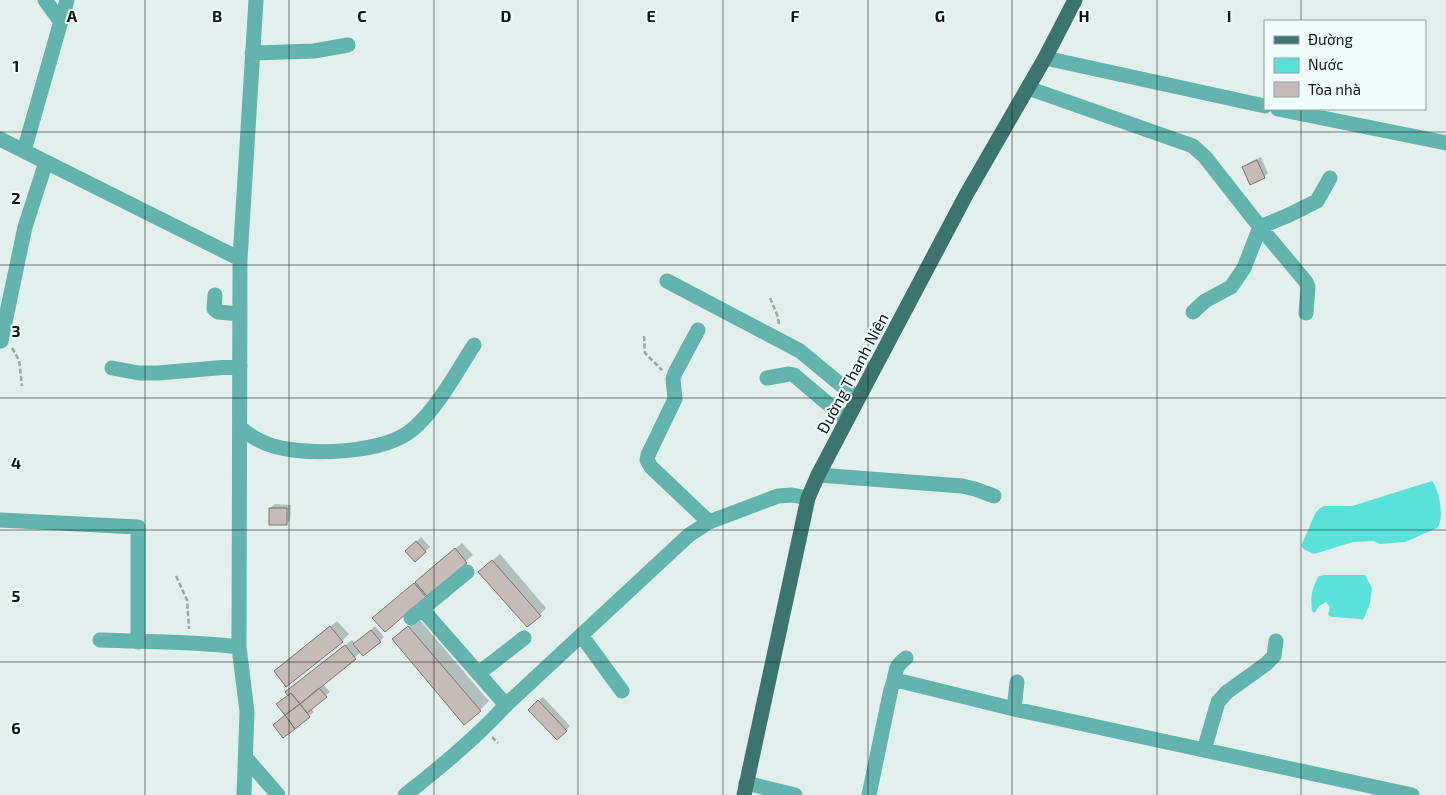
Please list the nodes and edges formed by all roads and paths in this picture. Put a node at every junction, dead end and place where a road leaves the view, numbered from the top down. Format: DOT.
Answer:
graph roads {
  1 [pos="46,0"];
  2 [pos="67,0"];
  3 [pos="256,0"];
  4 [pos="1075,0"];
  5 [pos="61,22"];
  6 [pos="348,45"];
  7 [pos="252,53"];
  8 [pos="1045,58"];
  9 [pos="1028,88"];
  10 [pos="1264,106"];
  11 [pos="1283,110"];
  12 [pos="0,139"];
  13 [pos="1446,143"];
  14 [pos="24,151"];
  15 [pos="46,162"];
  16 [pos="1330,178"];
  17 [pos="1260,227"];
  18 [pos="240,259"];
  19 [pos="667,281"];
  20 [pos="215,295"];
  21 [pos="770,298"];
  22 [pos="1193,312"];
  23 [pos="1306,313"];
  24 [pos="240,314"];
  25 [pos="698,330"];
  26 [pos="644,336"];
  27 [pos="779,339"];
  28 [pos="1,341"];
  29 [pos="474,345"];
  30 [pos="240,366"];
  31 [pos="112,368"];
  32 [pos="767,378"];
  33 [pos="673,379"];
  34 [pos="22,386"];
  35 [pos="858,399"];
  36 [pos="847,420"];
  37 [pos="240,427"];
  38 [pos="818,475"];
  39 [pos="994,496"];
  40 [pos="808,498"];
  41 [pos="0,520"];
  42 [pos="708,522"];
  43 [pos="467,572"];
  44 [pos="176,576"];
  45 [pos="581,635"];
  46 [pos="524,638"];
  47 [pos="100,640"];
  48 [pos="1276,641"];
  49 [pos="138,642"];
  50 [pos="193,644"];
  51 [pos="239,647"];
  52 [pos="906,658"];
  53 [pos="479,673"];
  54 [pos="1017,682"];
  55 [pos="894,683"];
  56 [pos="622,691"];
  57 [pos="506,705"];
  58 [pos="1014,709"];
  59 [pos="1204,750"];
  60 [pos="246,758"];
  61 [pos="745,789"];
  62 [pos="244,795"];
  63 [pos="278,795"];
  64 [pos="405,795"];
  65 [pos="794,795"];
  66 [pos="869,795"];
  67 [pos="1412,795"];
  1 -- 5 [label="street"];
  2 -- 5 [label="street"];
  3 -- 7 [label="street"];
  4 -- 8 [label="main road, Đường Thanh Niên"];
  5 -- 14 [label="street"];
  6 -- 7 [label="street"];
  7 -- 18 [label="street"];
  8 -- 9 [label="main road, Đường Thanh Niên"];
  8 -- 10 [label="street"];
  9 -- 17 [label="street"];
  9 -- 35 [label="main road, Đường Thanh Niên"];
  11 -- 13 [label="street"];
  12 -- 14 [label="street"];
  14 -- 15 [label="street"];
  15 -- 18 [label="street"];
  15 -- 28 [label="street"];
  16 -- 17 [label="street"];
  17 -- 22 [label="street"];
  17 -- 23 [label="street"];
  18 -- 24 [label="street"];
  19 -- 27 [label="street"];
  20 -- 24 [label="street"];
  21 -- 27 [label="path"];
  24 -- 30 [label="street"];
  25 -- 33 [label="street"];
  26 -- 33 [label="path"];
  27 -- 35 [label="street"];
  28 -- 34 [label="path"];
  29 -- 37 [label="street"];
  30 -- 31 [label="street"];
  30 -- 37 [label="street"];
  32 -- 36 [label="street"];
  33 -- 42 [label="street"];
  35 -- 36 [label="main road, Đường Thanh Niên"];
  36 -- 38 [label="main road, Đường Thanh Niên"];
  37 -- 51 [label="street"];
  38 -- 39 [label="street"];
  38 -- 40 [label="main road, Đường Thanh Niên"];
  40 -- 42 [label="street"];
  40 -- 61 [label="main road, Đường Thanh Niên"];
  41 -- 49 [label="street"];
  42 -- 45 [label="street"];
  43 -- 53 [label="street"];
  44 -- 50 [label="path"];
  45 -- 56 [label="street"];
  45 -- 57 [label="street"];
  46 -- 53 [label="street"];
  47 -- 49 [label="street"];
  48 -- 59 [label="street"];
  49 -- 50 [label="street"];
  50 -- 51 [label="street"];
  51 -- 60 [label="street"];
  52 -- 55 [label="street"];
  53 -- 57 [label="street"];
  54 -- 58 [label="street"];
  55 -- 58 [label="street"];
  55 -- 66 [label="street"];
  57 -- 64 [label="street"];
  58 -- 59 [label="street"];
  59 -- 67 [label="street"];
  60 -- 62 [label="street"];
  60 -- 63 [label="street"];
  61 -- 65 [label="street"];
}
